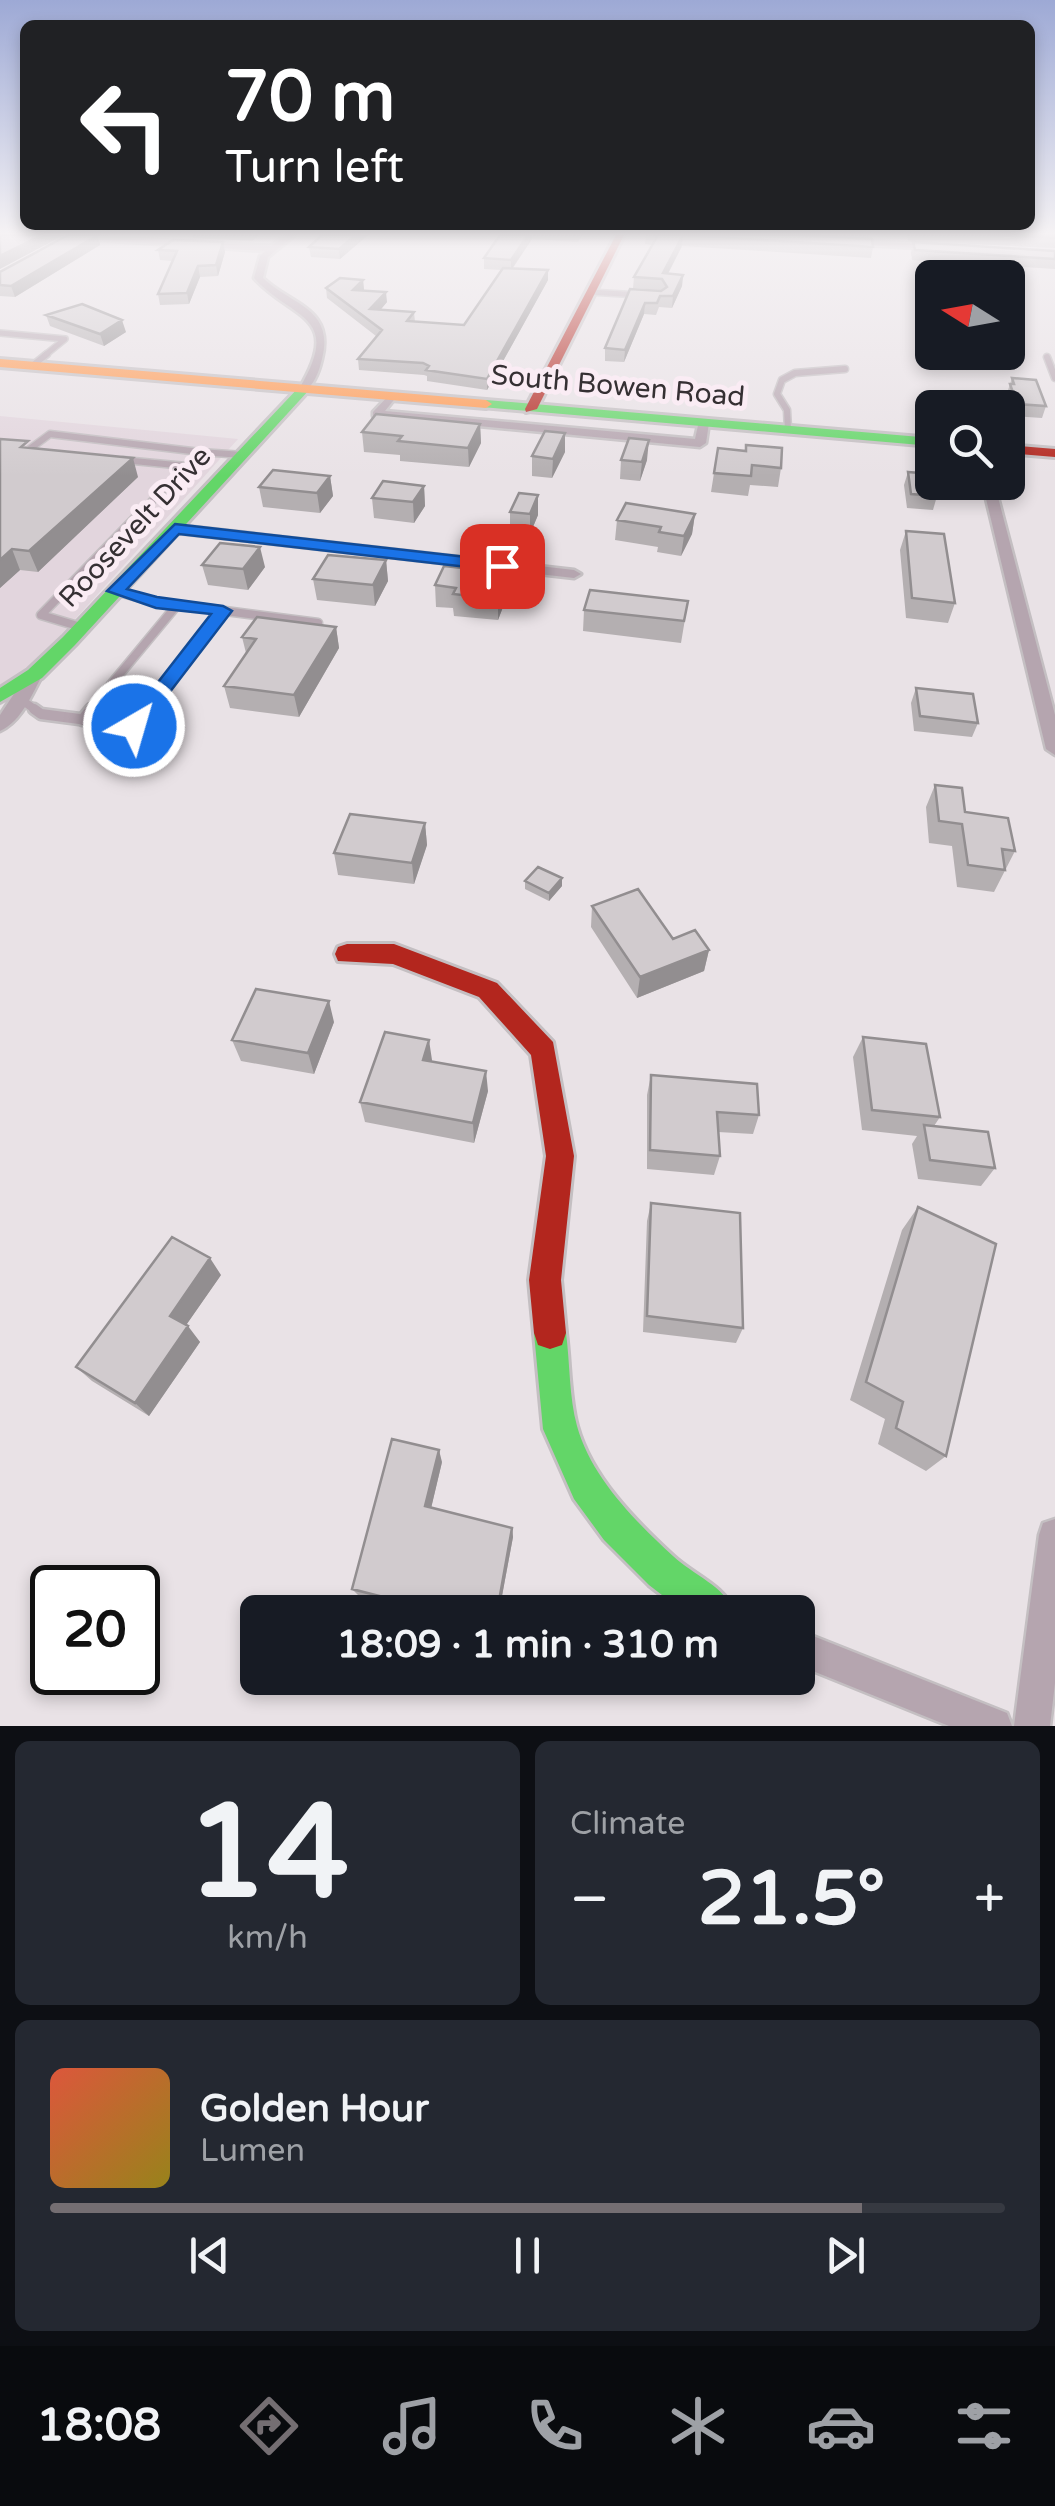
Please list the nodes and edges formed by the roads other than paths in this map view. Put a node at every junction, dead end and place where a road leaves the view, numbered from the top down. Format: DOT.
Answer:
graph roads {
  1 [pos="311,316"];
  2 [pos="578,316"];
  3 [pos="0,333"];
  4 [pos="1047,357"];
  5 [pos="0,363"];
  6 [pos="32,366"];
  7 [pos="845,369"];
  8 [pos="1055,378"];
  9 [pos="304,389"];
  10 [pos="391,396"];
  11 [pos="530,408"];
  12 [pos="704,423"];
  13 [pos="788,430"];
  14 [pos="915,441"];
  15 [pos="1025,450"];
  16 [pos="200,452"];
  17 [pos="45,453"];
  18 [pos="1055,453"];
  19 [pos="244,456"];
  20 [pos="115,460"];
  21 [pos="186,466"];
  22 [pos="993,500"];
  23 [pos="175,528"];
  24 [pos="574,574"];
  25 [pos="115,591"];
  26 [pos="177,605"];
  27 [pos="223,611"];
  28 [pos="318,623"];
  29 [pos="82,627"];
  30 [pos="10,697"];
  31 [pos="82,720"];
  32 [pos="0,726"];
  33 [pos="1055,749"];
  34 [pos="347,954"];
  35 [pos="1055,1536"];
  36 [pos="692,1595"];
  37 [pos="815,1655"];
  38 [pos="994,1726"];
  39 [pos="1032,1726"];
  1 -- 9 [label="street"];
  2 -- 11 [label="street"];
  3 -- 6 [label="lane"];
  4 -- 8 [label="lane"];
  5 -- 6 [label="street, South Bowen Road"];
  6 -- 9 [label="street, South Bowen Road"];
  7 -- 13 [label="lane"];
  9 -- 10 [label="street, South Bowen Road"];
  9 -- 19 [label="street, Roosevelt Drive"];
  10 -- 11 [label="street, South Bowen Road"];
  10 -- 12 [label="street"];
  11 -- 12 [label="street, South Bowen Road"];
  12 -- 13 [label="street, South Bowen Road"];
  13 -- 14 [label="street, South Bowen Road"];
  15 -- 18 [label="street"];
  16 -- 17 [label="lane"];
  16 -- 19 [label="lane"];
  16 -- 21 [label="lane"];
  19 -- 23 [label="street, Roosevelt Drive"];
  20 -- 21 [label="lane"];
  21 -- 29 [label="lane"];
  22 -- 33 [label="street"];
  23 -- 24 [label="street"];
  23 -- 25 [label="street, Roosevelt Drive"];
  25 -- 26 [label="lane"];
  25 -- 29 [label="street, Roosevelt Drive"];
  26 -- 27 [label="lane"];
  26 -- 31 [label="lane"];
  27 -- 28 [label="lane"];
  27 -- 31 [label="lane"];
  29 -- 30 [label="street, Roosevelt Drive"];
  30 -- 31 [label="lane"];
  30 -- 32 [label="street"];
  34 -- 36 [label="street"];
  35 -- 39 [label="street"];
  37 -- 38 [label="street"];
}
